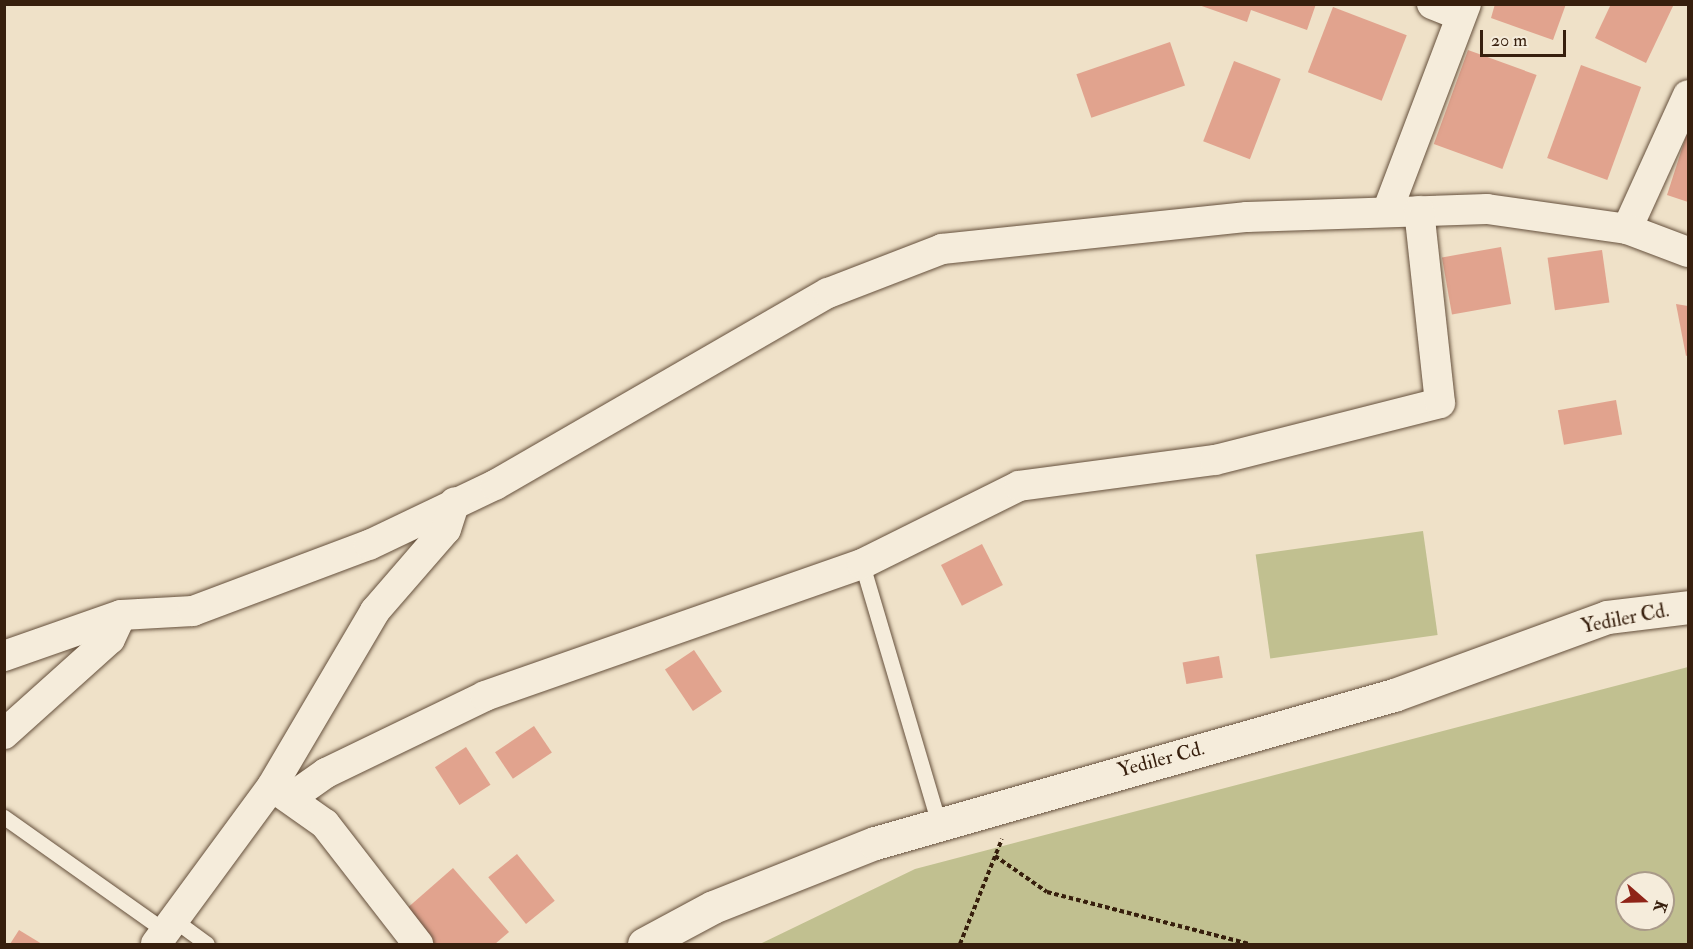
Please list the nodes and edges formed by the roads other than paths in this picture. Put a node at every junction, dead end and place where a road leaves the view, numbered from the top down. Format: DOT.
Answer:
graph roads {
  1 [pos="1432,4"];
  2 [pos="1463,10"];
  3 [pos="1689,95"];
  4 [pos="1419,211"];
  5 [pos="1387,212"];
  6 [pos="1627,229"];
  7 [pos="1689,252"];
  8 [pos="455,502"];
  9 [pos="862,564"];
  10 [pos="1689,607"];
  11 [pos="121,615"];
  12 [pos="4,656"];
  13 [pos="4,734"];
  14 [pos="282,792"];
  15 [pos="4,817"];
  16 [pos="939,824"];
  17 [pos="165,932"];
  18 [pos="207,945"];
  19 [pos="418,945"];
  20 [pos="644,945"];
  1 -- 2 [label="street"];
  2 -- 5 [label="street"];
  3 -- 6 [label="street"];
  4 -- 5 [label="street"];
  4 -- 6 [label="street"];
  4 -- 9 [label="street"];
  5 -- 8 [label="street"];
  6 -- 7 [label="street"];
  8 -- 11 [label="street"];
  8 -- 14 [label="street"];
  9 -- 14 [label="street"];
  9 -- 16 [label="lane"];
  10 -- 16 [label="street, Yediler Cd."];
  11 -- 12 [label="street"];
  11 -- 13 [label="street"];
  14 -- 17 [label="street"];
  14 -- 19 [label="street"];
  15 -- 17 [label="lane"];
  16 -- 20 [label="street, Yediler Cd."];
  17 -- 18 [label="lane"];
}
